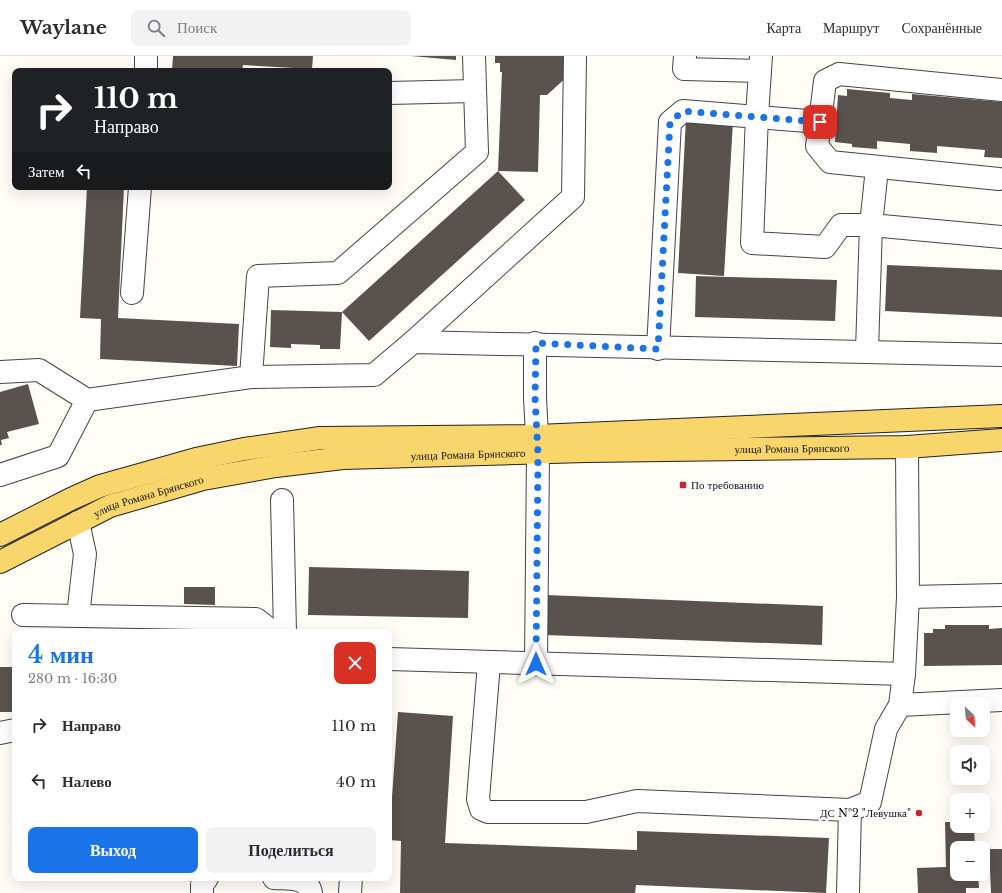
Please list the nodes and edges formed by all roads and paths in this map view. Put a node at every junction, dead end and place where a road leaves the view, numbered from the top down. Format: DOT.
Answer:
graph roads {
  1 [pos="146,56"];
  2 [pos="474,56"];
  3 [pos="575,56"];
  4 [pos="685,56"];
  5 [pos="761,63"];
  6 [pos="146,68"];
  7 [pos="1002,90"];
  8 [pos="474,91"];
  9 [pos="392,93"];
  10 [pos="757,116"];
  11 [pos="820,122"];
  12 [pos="877,168"];
  13 [pos="999,179"];
  14 [pos="140,190"];
  15 [pos="871,225"];
  16 [pos="1002,237"];
  17 [pos="132,293"];
  18 [pos="413,342"];
  19 [pos="536,343"];
  20 [pos="658,349"];
  21 [pos="867,351"];
  22 [pos="1002,355"];
  23 [pos="0,372"];
  24 [pos="251,377"];
  25 [pos="87,400"];
  26 [pos="1002,416"];
  27 [pos="1002,440"];
  28 [pos="538,445"];
  29 [pos="907,447"];
  30 [pos="0,475"];
  31 [pos="282,500"];
  32 [pos="78,522"];
  33 [pos="0,535"];
  34 [pos="0,562"];
  35 [pos="1002,595"];
  36 [pos="908,597"];
  37 [pos="23,615"];
  38 [pos="78,616"];
  39 [pos="269,629"];
  40 [pos="286,629"];
  41 [pos="392,659"];
  42 [pos="489,663"];
  43 [pos="536,664"];
  44 [pos="904,674"];
  45 [pos="1002,700"];
  46 [pos="900,705"];
  47 [pos="12,731"];
  48 [pos="0,733"];
  49 [pos="850,810"];
  50 [pos="205,881"];
  51 [pos="302,881"];
  52 [pos="351,881"];
  53 [pos="202,893"];
  54 [pos="311,893"];
  55 [pos="350,893"];
  56 [pos="848,893"];
  1 -- 6 [label="street"];
  2 -- 8 [label="street"];
  3 -- 18 [label="street"];
  4 -- 5 [label="street"];
  5 -- 10 [label="street"];
  7 -- 11 [label="street"];
  8 -- 9 [label="street"];
  8 -- 24 [label="street"];
  10 -- 11 [label="street"];
  10 -- 15 [label="street"];
  10 -- 20 [label="street"];
  11 -- 12 [label="street"];
  12 -- 13 [label="street"];
  12 -- 15 [label="street"];
  14 -- 17 [label="street"];
  15 -- 16 [label="street"];
  15 -- 21 [label="street"];
  18 -- 19 [label="street"];
  18 -- 24 [label="street"];
  19 -- 20 [label="street"];
  19 -- 28 [label="street"];
  20 -- 21 [label="street"];
  21 -- 22 [label="street"];
  23 -- 25 [label="street"];
  24 -- 25 [label="street"];
  25 -- 30 [label="street"];
  26 -- 28 [label="main road, улица Романа Брянского"];
  27 -- 29 [label="main road, улица Романа Брянского"];
  28 -- 29 [label="main road, улица Романа Брянского"];
  28 -- 32 [label="main road, улица Романа Брянского"];
  28 -- 33 [label="main road, улица Романа Брянского"];
  28 -- 43 [label="street"];
  29 -- 36 [label="street"];
  31 -- 40 [label="street"];
  32 -- 34 [label="main road, улица Романа Брянского"];
  32 -- 38 [label="street"];
  35 -- 36 [label="street"];
  36 -- 44 [label="street"];
  37 -- 38 [label="street"];
  38 -- 39 [label="street"];
  41 -- 42 [label="street"];
  42 -- 43 [label="street"];
  42 -- 49 [label="street"];
  43 -- 44 [label="street"];
  44 -- 46 [label="street"];
  45 -- 46 [label="street"];
  46 -- 49 [label="street"];
  47 -- 48 [label="street"];
  49 -- 56 [label="street"];
  50 -- 53 [label="street"];
  51 -- 54 [label="street"];
  52 -- 55 [label="street"];
}
